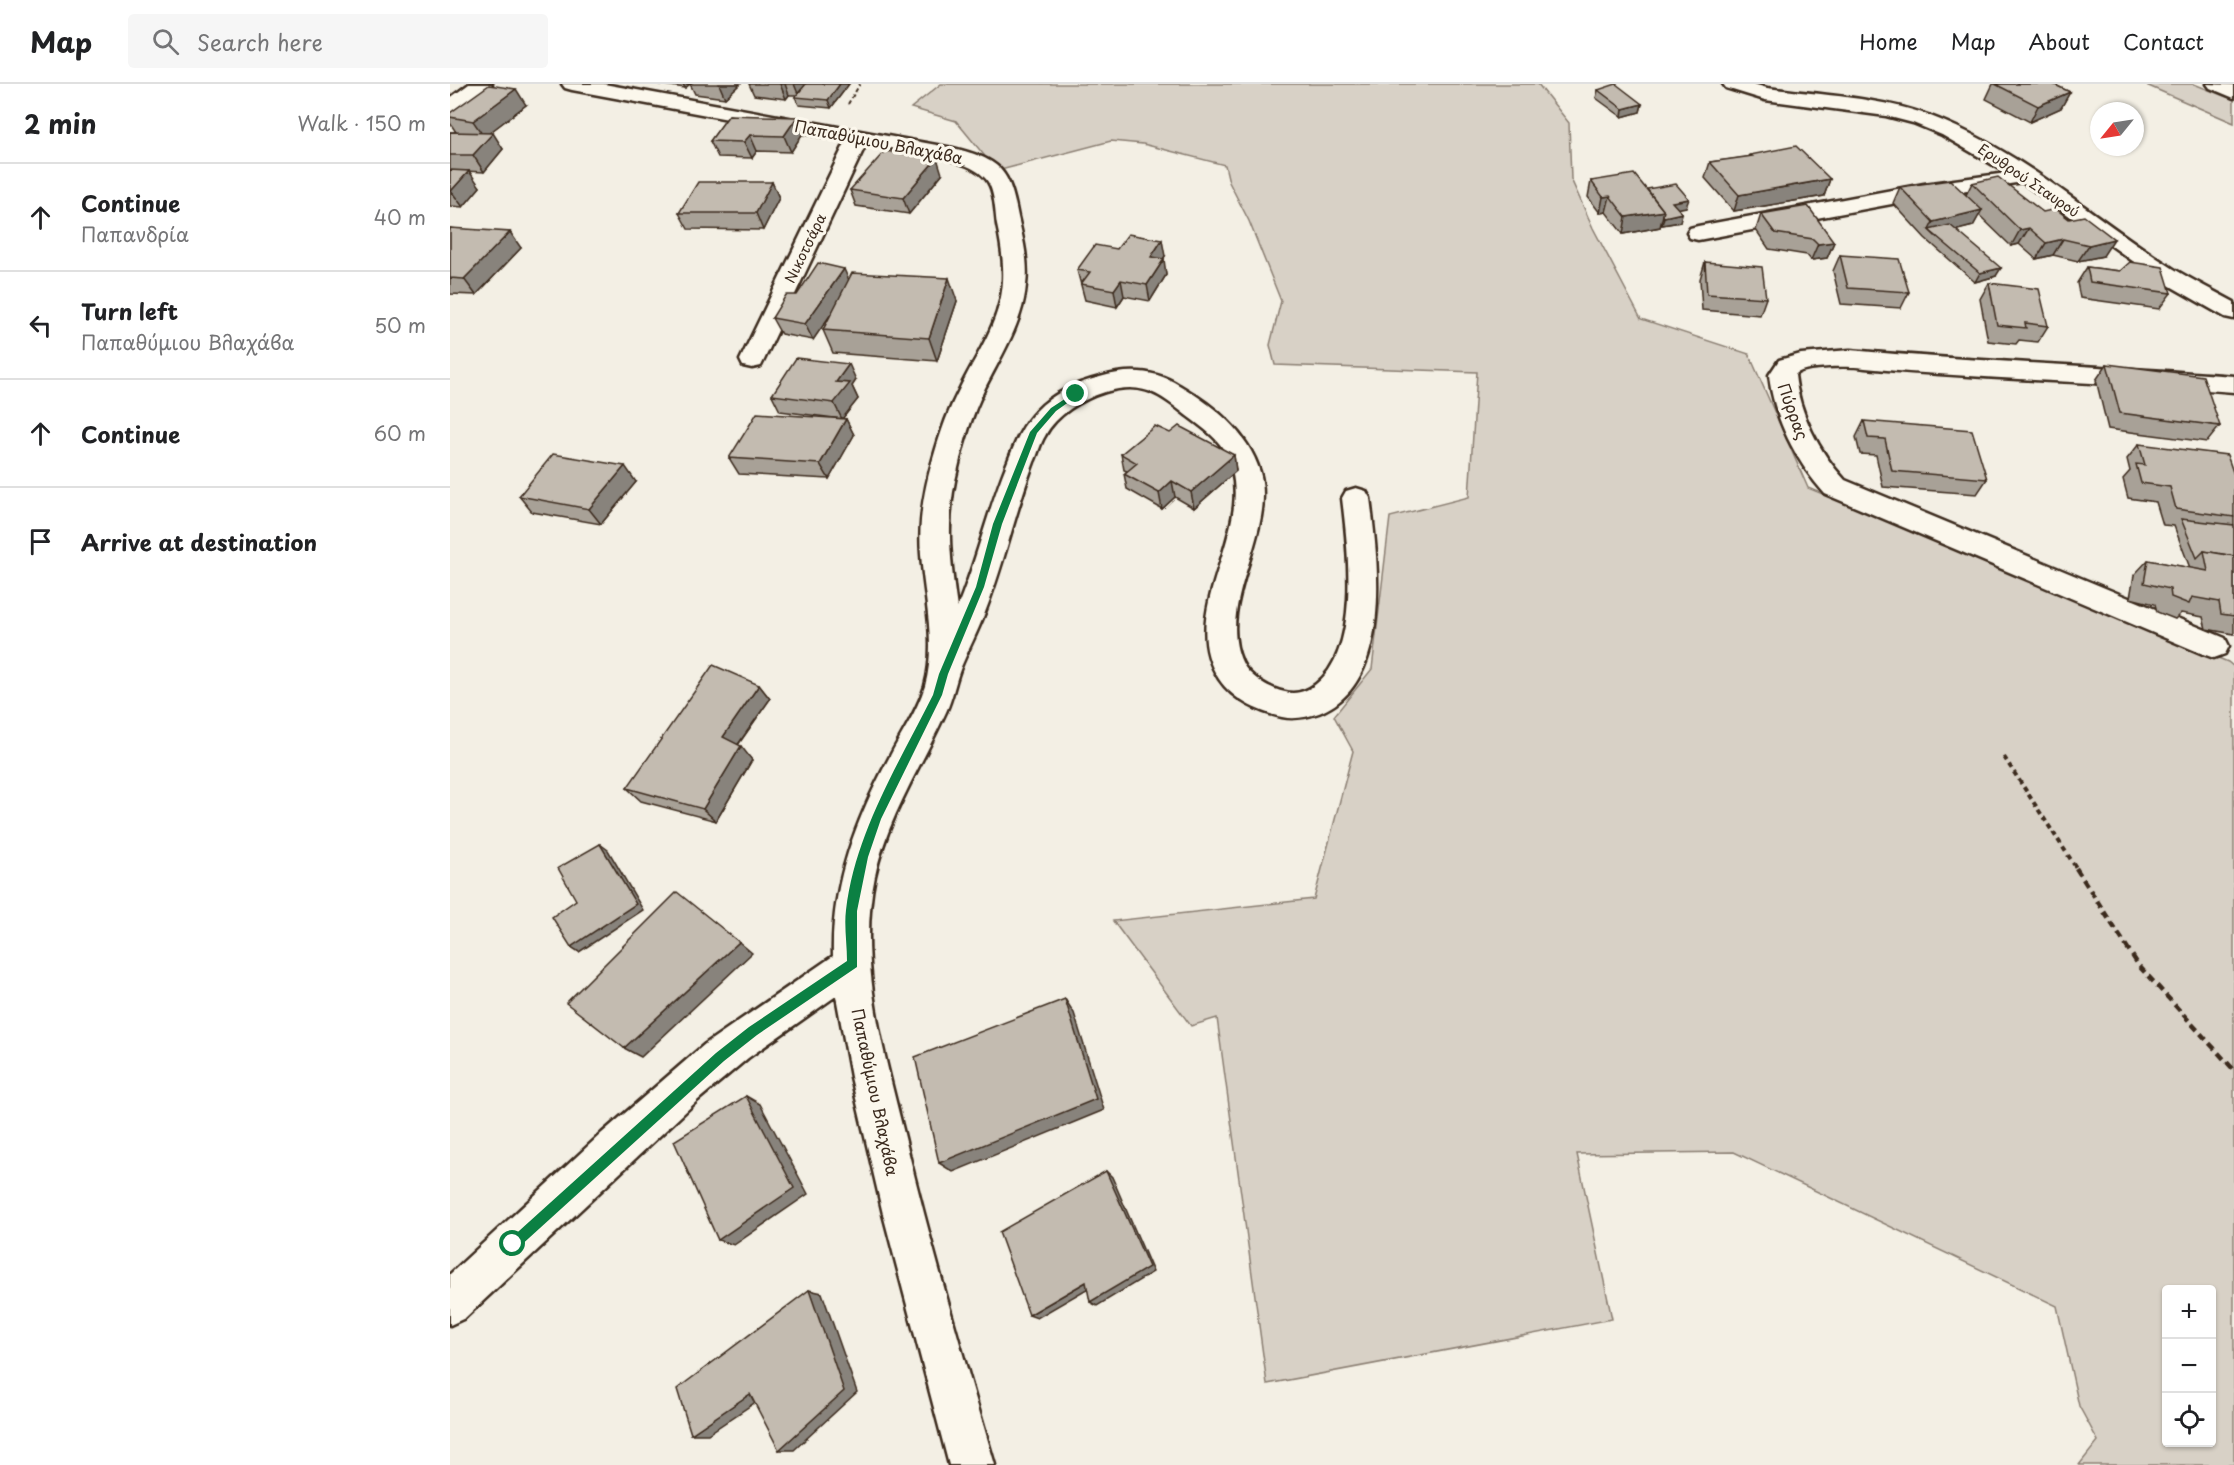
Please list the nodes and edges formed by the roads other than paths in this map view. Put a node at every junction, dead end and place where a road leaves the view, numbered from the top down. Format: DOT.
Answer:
graph roads {
  1 [pos="482,84"];
  2 [pos="572,84"];
  3 [pos="1733,84"];
  4 [pos="2217,84"];
  5 [pos="2234,92"];
  6 [pos="450,108"];
  7 [pos="859,136"];
  8 [pos="2028,176"];
  9 [pos="1698,233"];
  10 [pos="2234,312"];
  11 [pos="752,360"];
  12 [pos="2234,384"];
  13 [pos="1356,498"];
  14 [pos="2214,646"];
  15 [pos="944,674"];
  16 [pos="853,963"];
  17 [pos="450,1303"];
  18 [pos="972,1465"];
  1 -- 6 [label="street"];
  2 -- 7 [label="street, Παπαθύμιου Βλαχάβα"];
  3 -- 8 [label="street, Ερυθρού Σταυρού"];
  4 -- 5 [label="street"];
  7 -- 11 [label="street, Νικοτσάρα"];
  7 -- 15 [label="street, Παπαθύμιου Βλαχάβα"];
  8 -- 9 [label="street"];
  8 -- 10 [label="street, Ερυθρού Σταυρού"];
  12 -- 14 [label="street, Πύρρας"];
  13 -- 15 [label="street"];
  15 -- 16 [label="street, Παπαθύμιου Βλαχάβα"];
  16 -- 17 [label="street"];
  16 -- 18 [label="street, Παπαθύμιου Βλαχάβα"];
}
